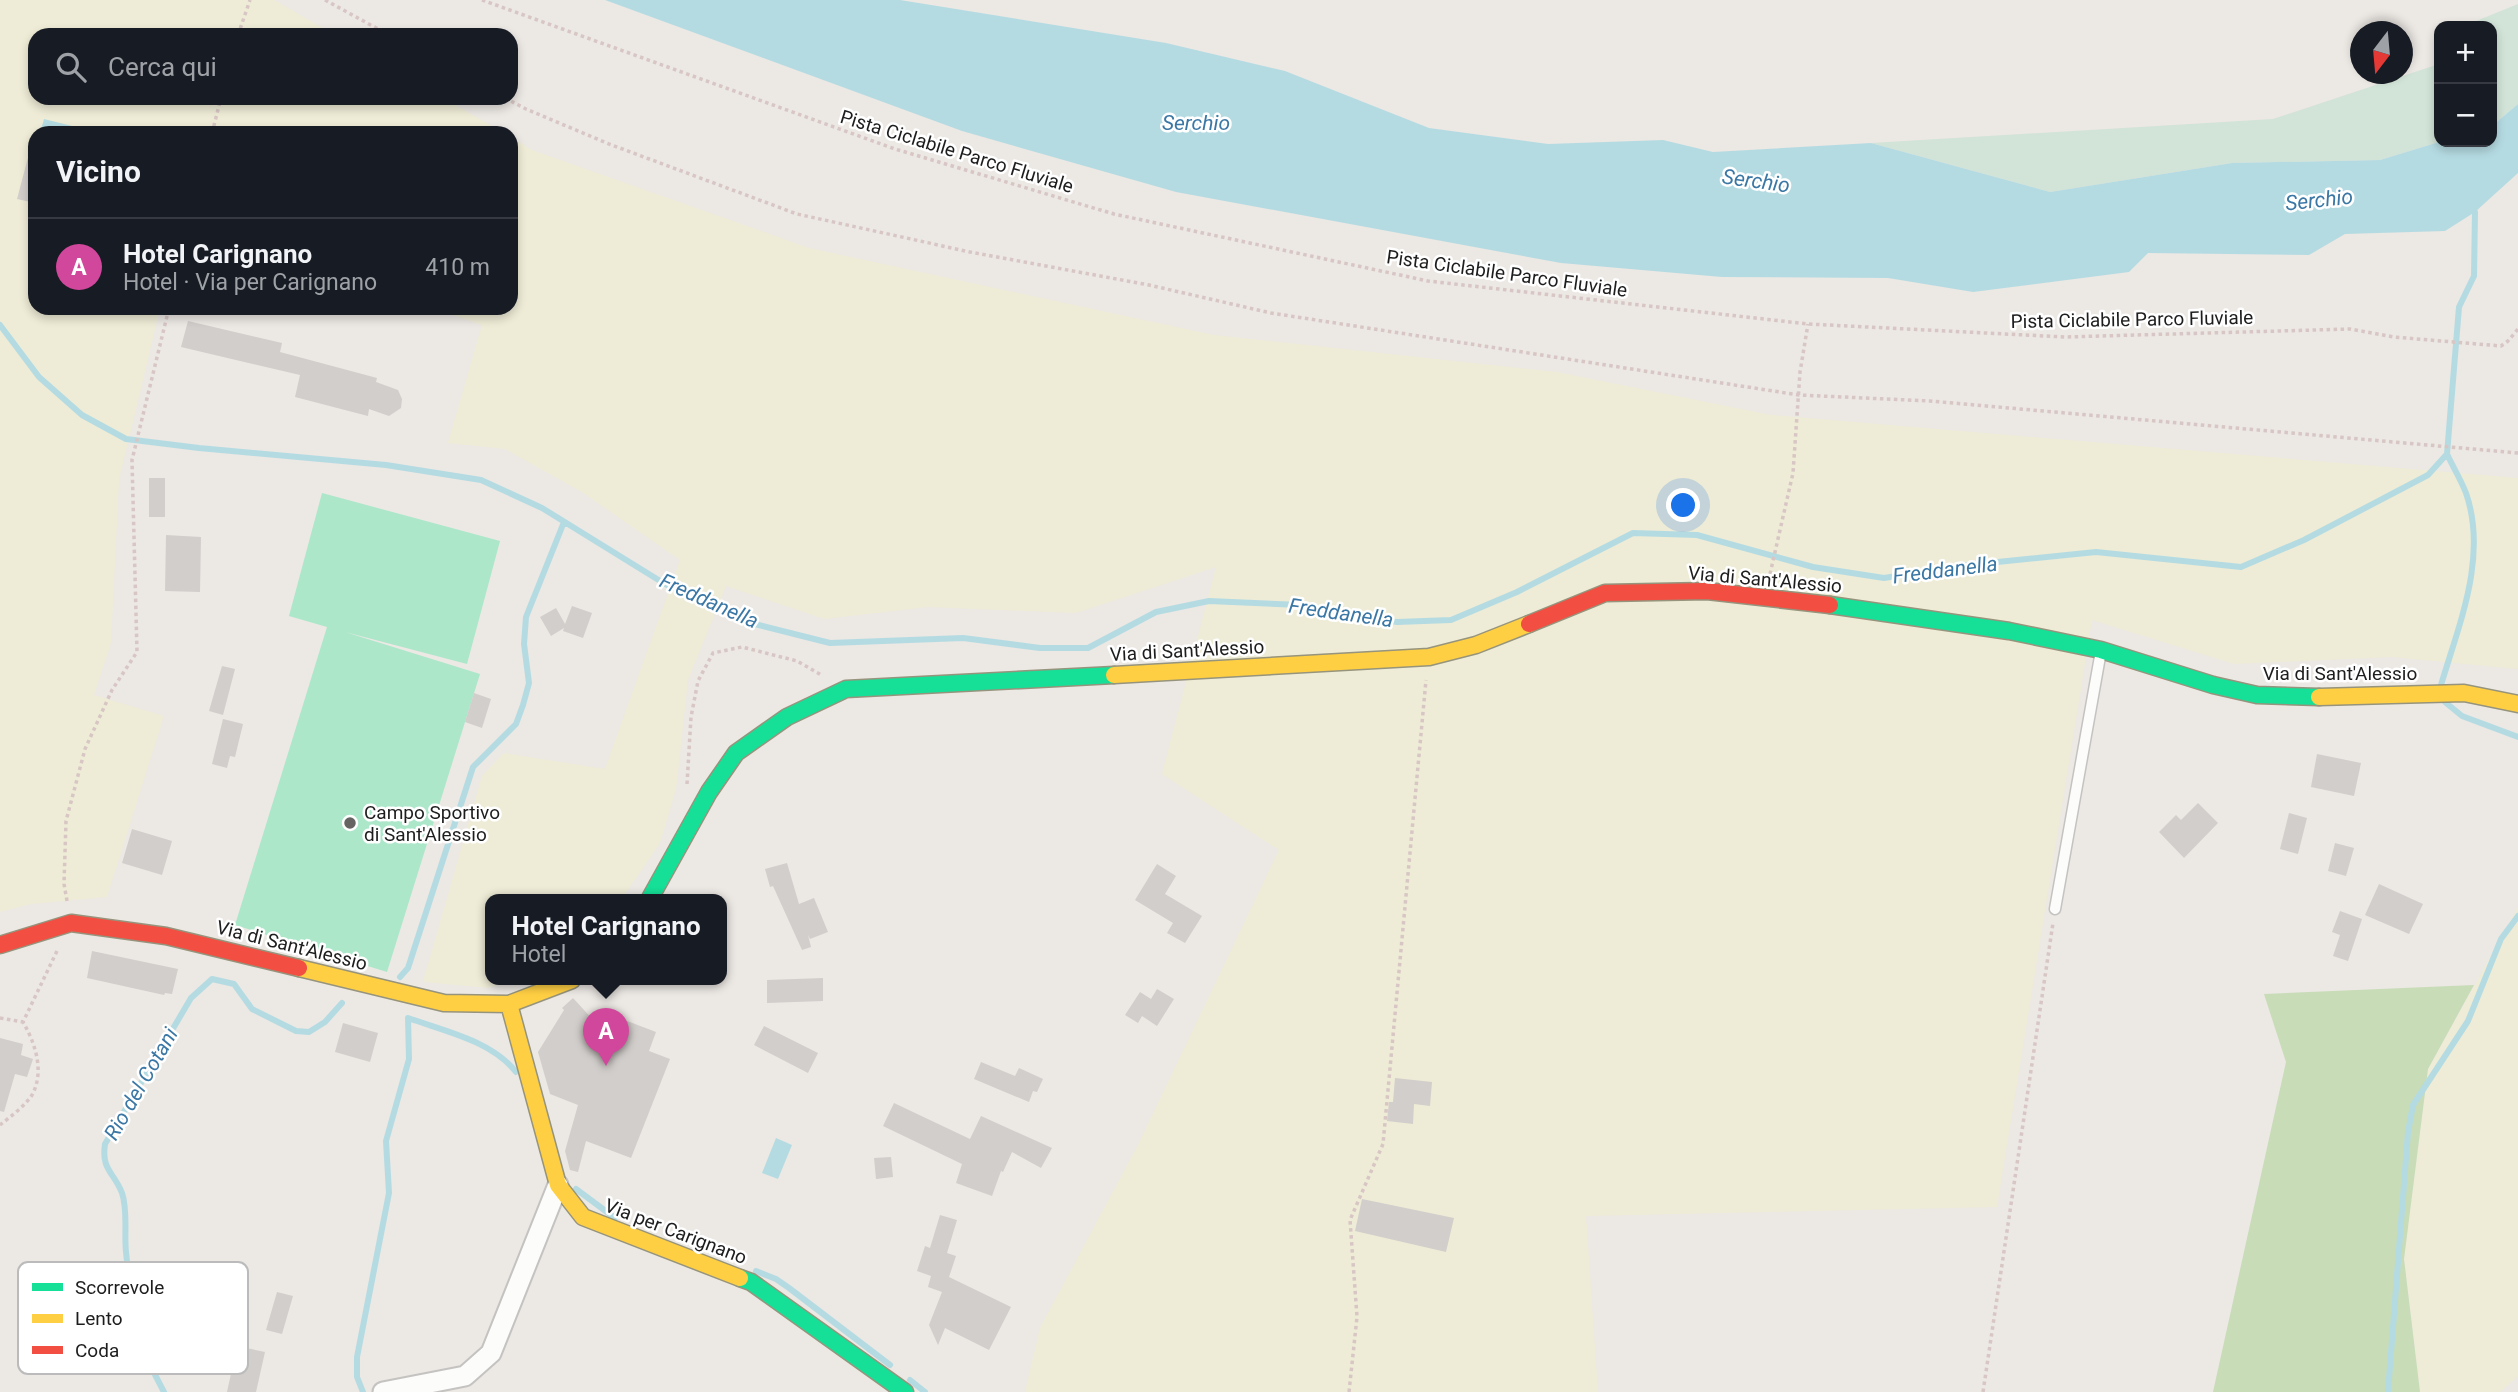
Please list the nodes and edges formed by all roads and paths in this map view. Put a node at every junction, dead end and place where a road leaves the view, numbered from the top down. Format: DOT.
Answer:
graph roads {
  1 [pos="250,0"];
  2 [pos="325,0"];
  3 [pos="482,0"];
  4 [pos="240,28"];
  5 [pos="376,28"];
  6 [pos="219,105"];
  7 [pos="518,105"];
  8 [pos="214,126"];
  9 [pos="167,315"];
  10 [pos="1808,324"];
  11 [pos="2518,329"];
  12 [pos="1799,395"];
  13 [pos="2518,453"];
  14 [pos="1772,566"];
  15 [pos="2101,650"];
  16 [pos="1429,657"];
  17 [pos="846,689"];
  18 [pos="2518,704"];
  19 [pos="687,785"];
  20 [pos="654,894"];
  21 [pos="2055,909"];
  22 [pos="71,923"];
  23 [pos="0,945"];
  24 [pos="559,985"];
  25 [pos="509,1004"];
  26 [pos="0,1018"];
  27 [pos="23,1022"];
  28 [pos="0,1125"];
  29 [pos="558,1185"];
  30 [pos="383,1392"];
  31 [pos="905,1392"];
  32 [pos="1349,1392"];
  33 [pos="1983,1392"];
  1 -- 4 [label="path"];
  2 -- 5 [label="path"];
  3 -- 10 [label="path, Pista Ciclabile Parco Fluviale"];
  6 -- 8 [label="path"];
  7 -- 12 [label="path"];
  9 -- 22 [label="path"];
  10 -- 11 [label="path, Pista Ciclabile Parco Fluviale"];
  10 -- 12 [label="path"];
  12 -- 13 [label="path"];
  12 -- 14 [label="path"];
  15 -- 16 [label="street, Via di Sant'Alessio"];
  15 -- 18 [label="street, Via di Sant'Alessio"];
  15 -- 21 [label="lane"];
  16 -- 17 [label="street, Via di Sant'Alessio"];
  16 -- 32 [label="path"];
  17 -- 19 [label="path"];
  17 -- 20 [label="street, Via di Sant'Alessio"];
  21 -- 33 [label="path"];
  22 -- 23 [label="street, Via di Sant'Alessio"];
  22 -- 25 [label="street, Via di Sant'Alessio"];
  22 -- 27 [label="path"];
  24 -- 25 [label="street, Via di Sant'Alessio"];
  25 -- 29 [label="street, Via per Carignano"];
  26 -- 27 [label="path"];
  27 -- 28 [label="path"];
  29 -- 30 [label="street"];
  29 -- 31 [label="street, Via per Carignano"];
}
